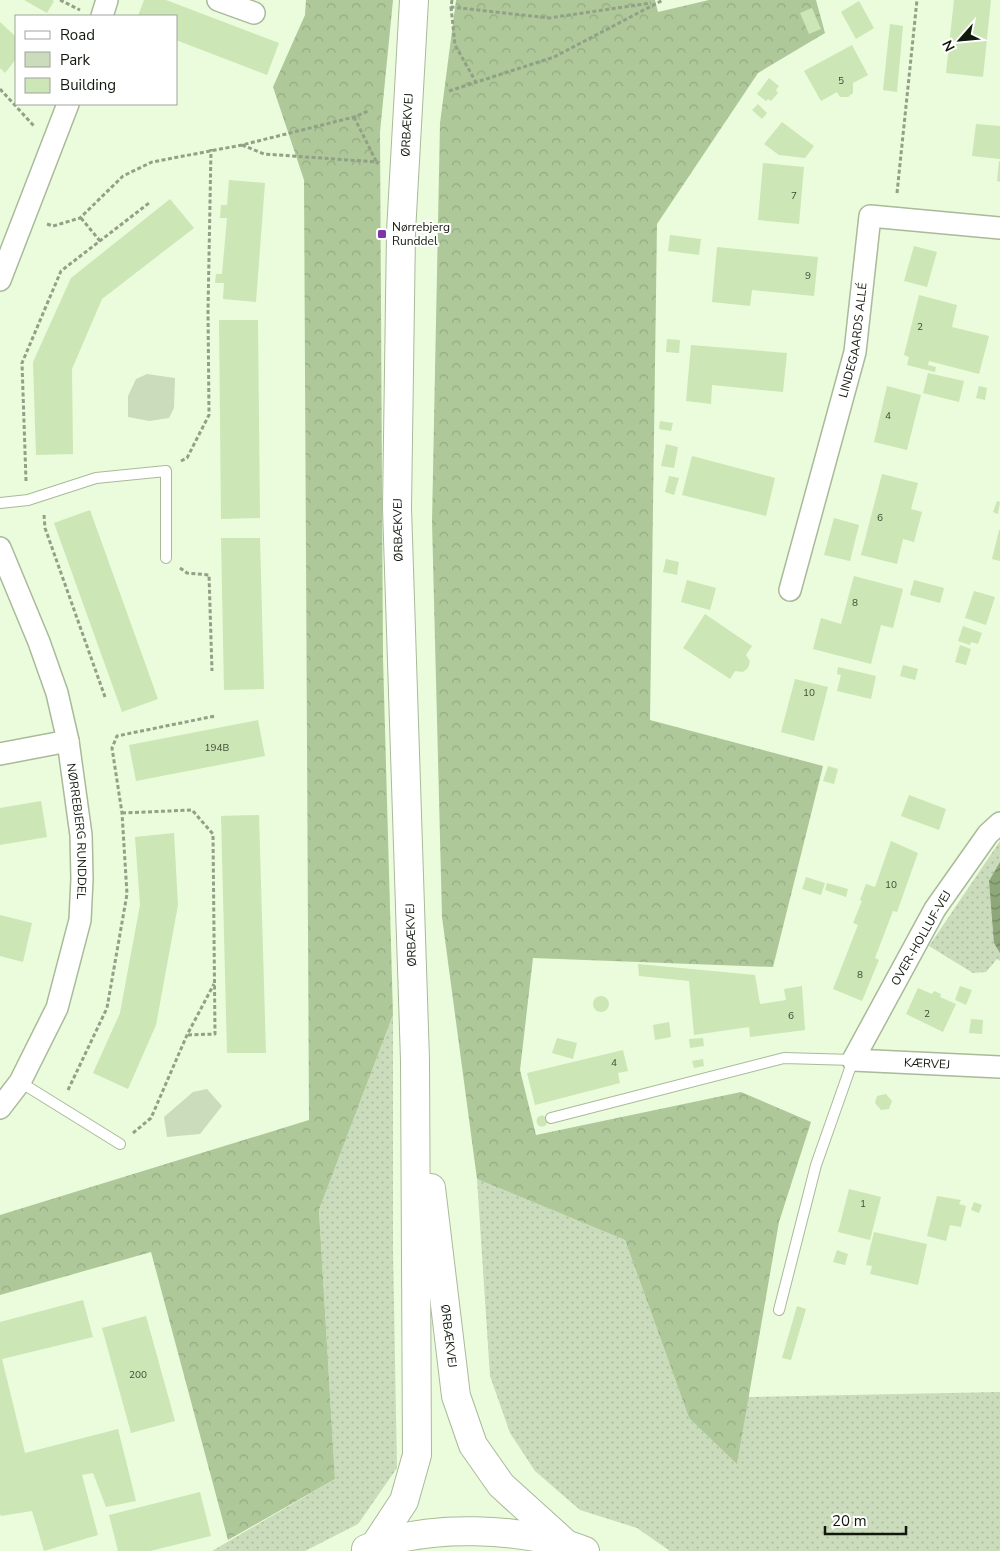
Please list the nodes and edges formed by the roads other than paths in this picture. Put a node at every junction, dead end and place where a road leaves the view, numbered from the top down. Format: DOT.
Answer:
graph roads {
  1 [pos="107,0"];
  2 [pos="218,0"];
  3 [pos="414,0"];
  4 [pos="254,13"];
  5 [pos="92,14"];
  6 [pos="68,105"];
  7 [pos="1000,228"];
  8 [pos="0,280"];
  9 [pos="0,503"];
  10 [pos="0,548"];
  11 [pos="166,558"];
  12 [pos="790,590"];
  13 [pos="68,741"];
  14 [pos="0,754"];
  15 [pos="1000,823"];
  16 [pos="415,1060"];
  17 [pos="853,1060"];
  18 [pos="1000,1067"];
  19 [pos="20,1082"];
  20 [pos="0,1108"];
  21 [pos="550,1118"];
  22 [pos="120,1144"];
  23 [pos="779,1310"];
  24 [pos="575,1547"];
  25 [pos="367,1548"];
  1 -- 5 [label="street"];
  2 -- 4 [label="street"];
  3 -- 16 [label="main road, ØRBÆKVEJ"];
  6 -- 8 [label="street"];
  7 -- 12 [label="street, LINDEGAARDS ALLÉ"];
  9 -- 11 [label="lane"];
  10 -- 13 [label="street, NØRREBJERG RUNDDEL"];
  13 -- 14 [label="street"];
  13 -- 19 [label="street, NØRREBJERG RUNDDEL"];
  15 -- 17 [label="street, OVER-HOLLUF-VEJ"];
  16 -- 24 [label="main road, ØRBÆKVEJ"];
  16 -- 25 [label="main road, ØRBÆKVEJ"];
  17 -- 18 [label="street, KÆRVEJ"];
  17 -- 21 [label="lane"];
  17 -- 23 [label="lane"];
  19 -- 20 [label="street, NØRREBJERG RUNDDEL"];
  19 -- 22 [label="lane"];
  24 -- 25 [label="main road"];
}
